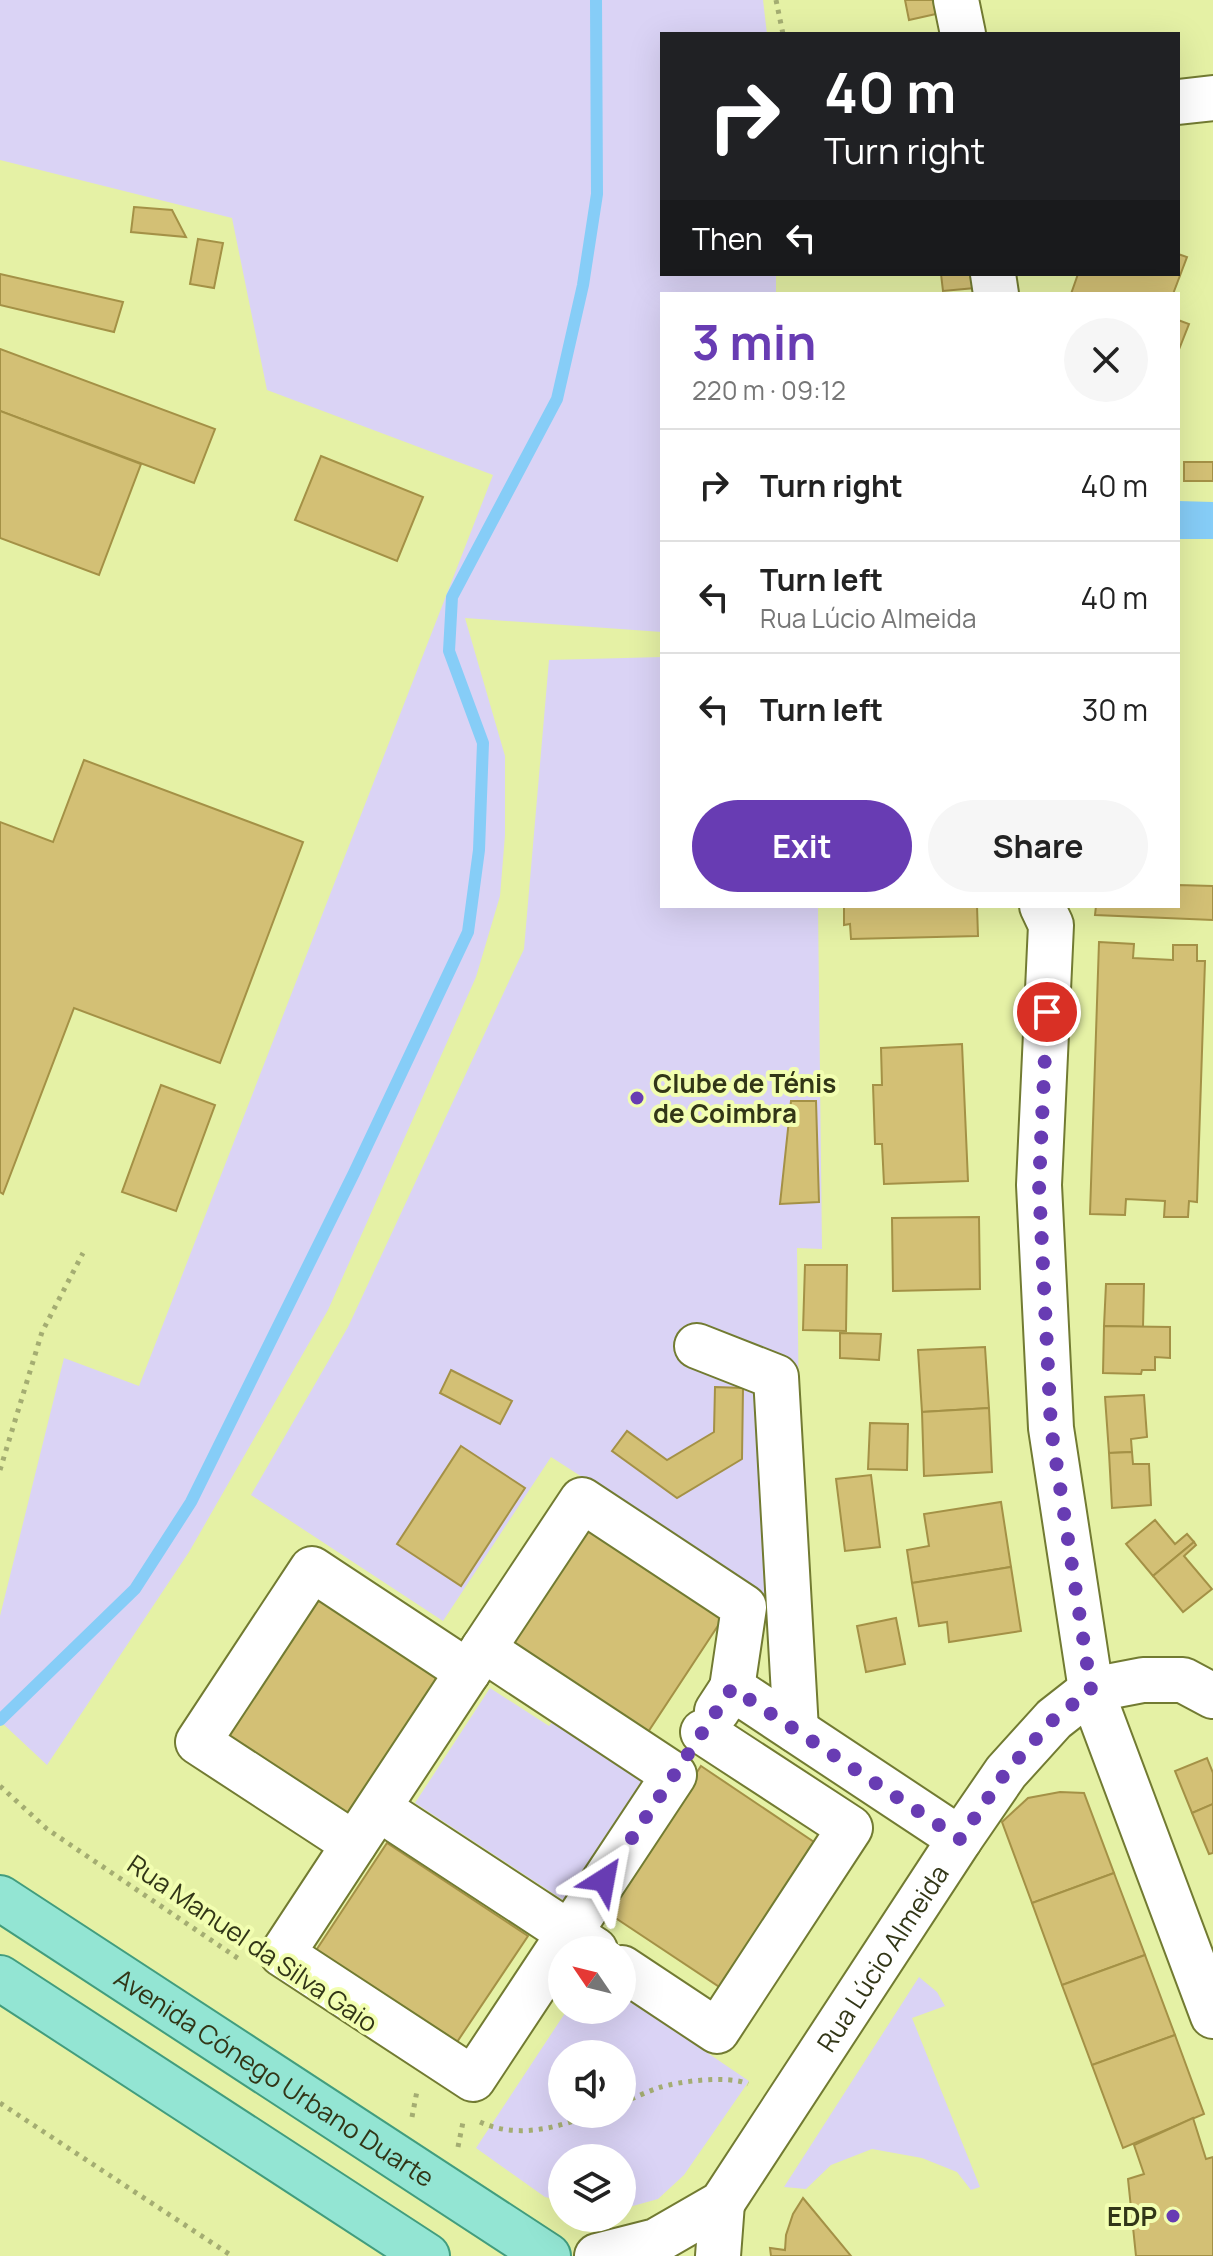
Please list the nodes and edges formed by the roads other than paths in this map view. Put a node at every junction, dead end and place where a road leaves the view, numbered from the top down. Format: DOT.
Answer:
graph roads {
  1 [pos="956,0"];
  2 [pos="963,32"];
  3 [pos="1213,98"];
  4 [pos="1180,102"];
  5 [pos="1043,908"];
  6 [pos="697,1346"];
  7 [pos="476,1660"];
  8 [pos="732,1688"];
  9 [pos="1091,1690"];
  10 [pos="1213,1696"];
  11 [pos="796,1730"];
  12 [pos="703,1732"];
  13 [pos="674,1775"];
  14 [pos="378,1808"];
  15 [pos="960,1839"];
  16 [pos="354,1844"];
  17 [pos="0,1898"];
  18 [pos="573,1936"];
  19 [pos="585,1936"];
  20 [pos="636,1977"];
  21 [pos="0,1978"];
  22 [pos="548,1985"];
  23 [pos="1213,2016"];
  24 [pos="722,2203"];
  25 [pos="427,2256"];
  26 [pos="548,2256"];
  27 [pos="597,2256"];
  28 [pos="718,2256"];
  1 -- 2 [label="street"];
  3 -- 4 [label="street"];
  5 -- 9 [label="street"];
  6 -- 11 [label="street"];
  7 -- 8 [label="street"];
  7 -- 13 [label="street"];
  7 -- 14 [label="street"];
  7 -- 16 [label="street"];
  8 -- 11 [label="street"];
  8 -- 12 [label="street"];
  9 -- 10 [label="street"];
  9 -- 15 [label="street, Rua Lúcio Almeida"];
  9 -- 23 [label="street"];
  11 -- 15 [label="street"];
  12 -- 13 [label="street"];
  12 -- 20 [label="street"];
  13 -- 19 [label="street"];
  14 -- 16 [label="street"];
  14 -- 18 [label="street"];
  15 -- 24 [label="street, Rua Lúcio Almeida"];
  16 -- 22 [label="street"];
  17 -- 26 [label="main road, Avenida Cónego Urbano Duarte"];
  21 -- 25 [label="main road"];
  24 -- 27 [label="street, Rua Lúcio Almeida"];
  24 -- 28 [label="street, Rua Lúcio Almeida"];
}
